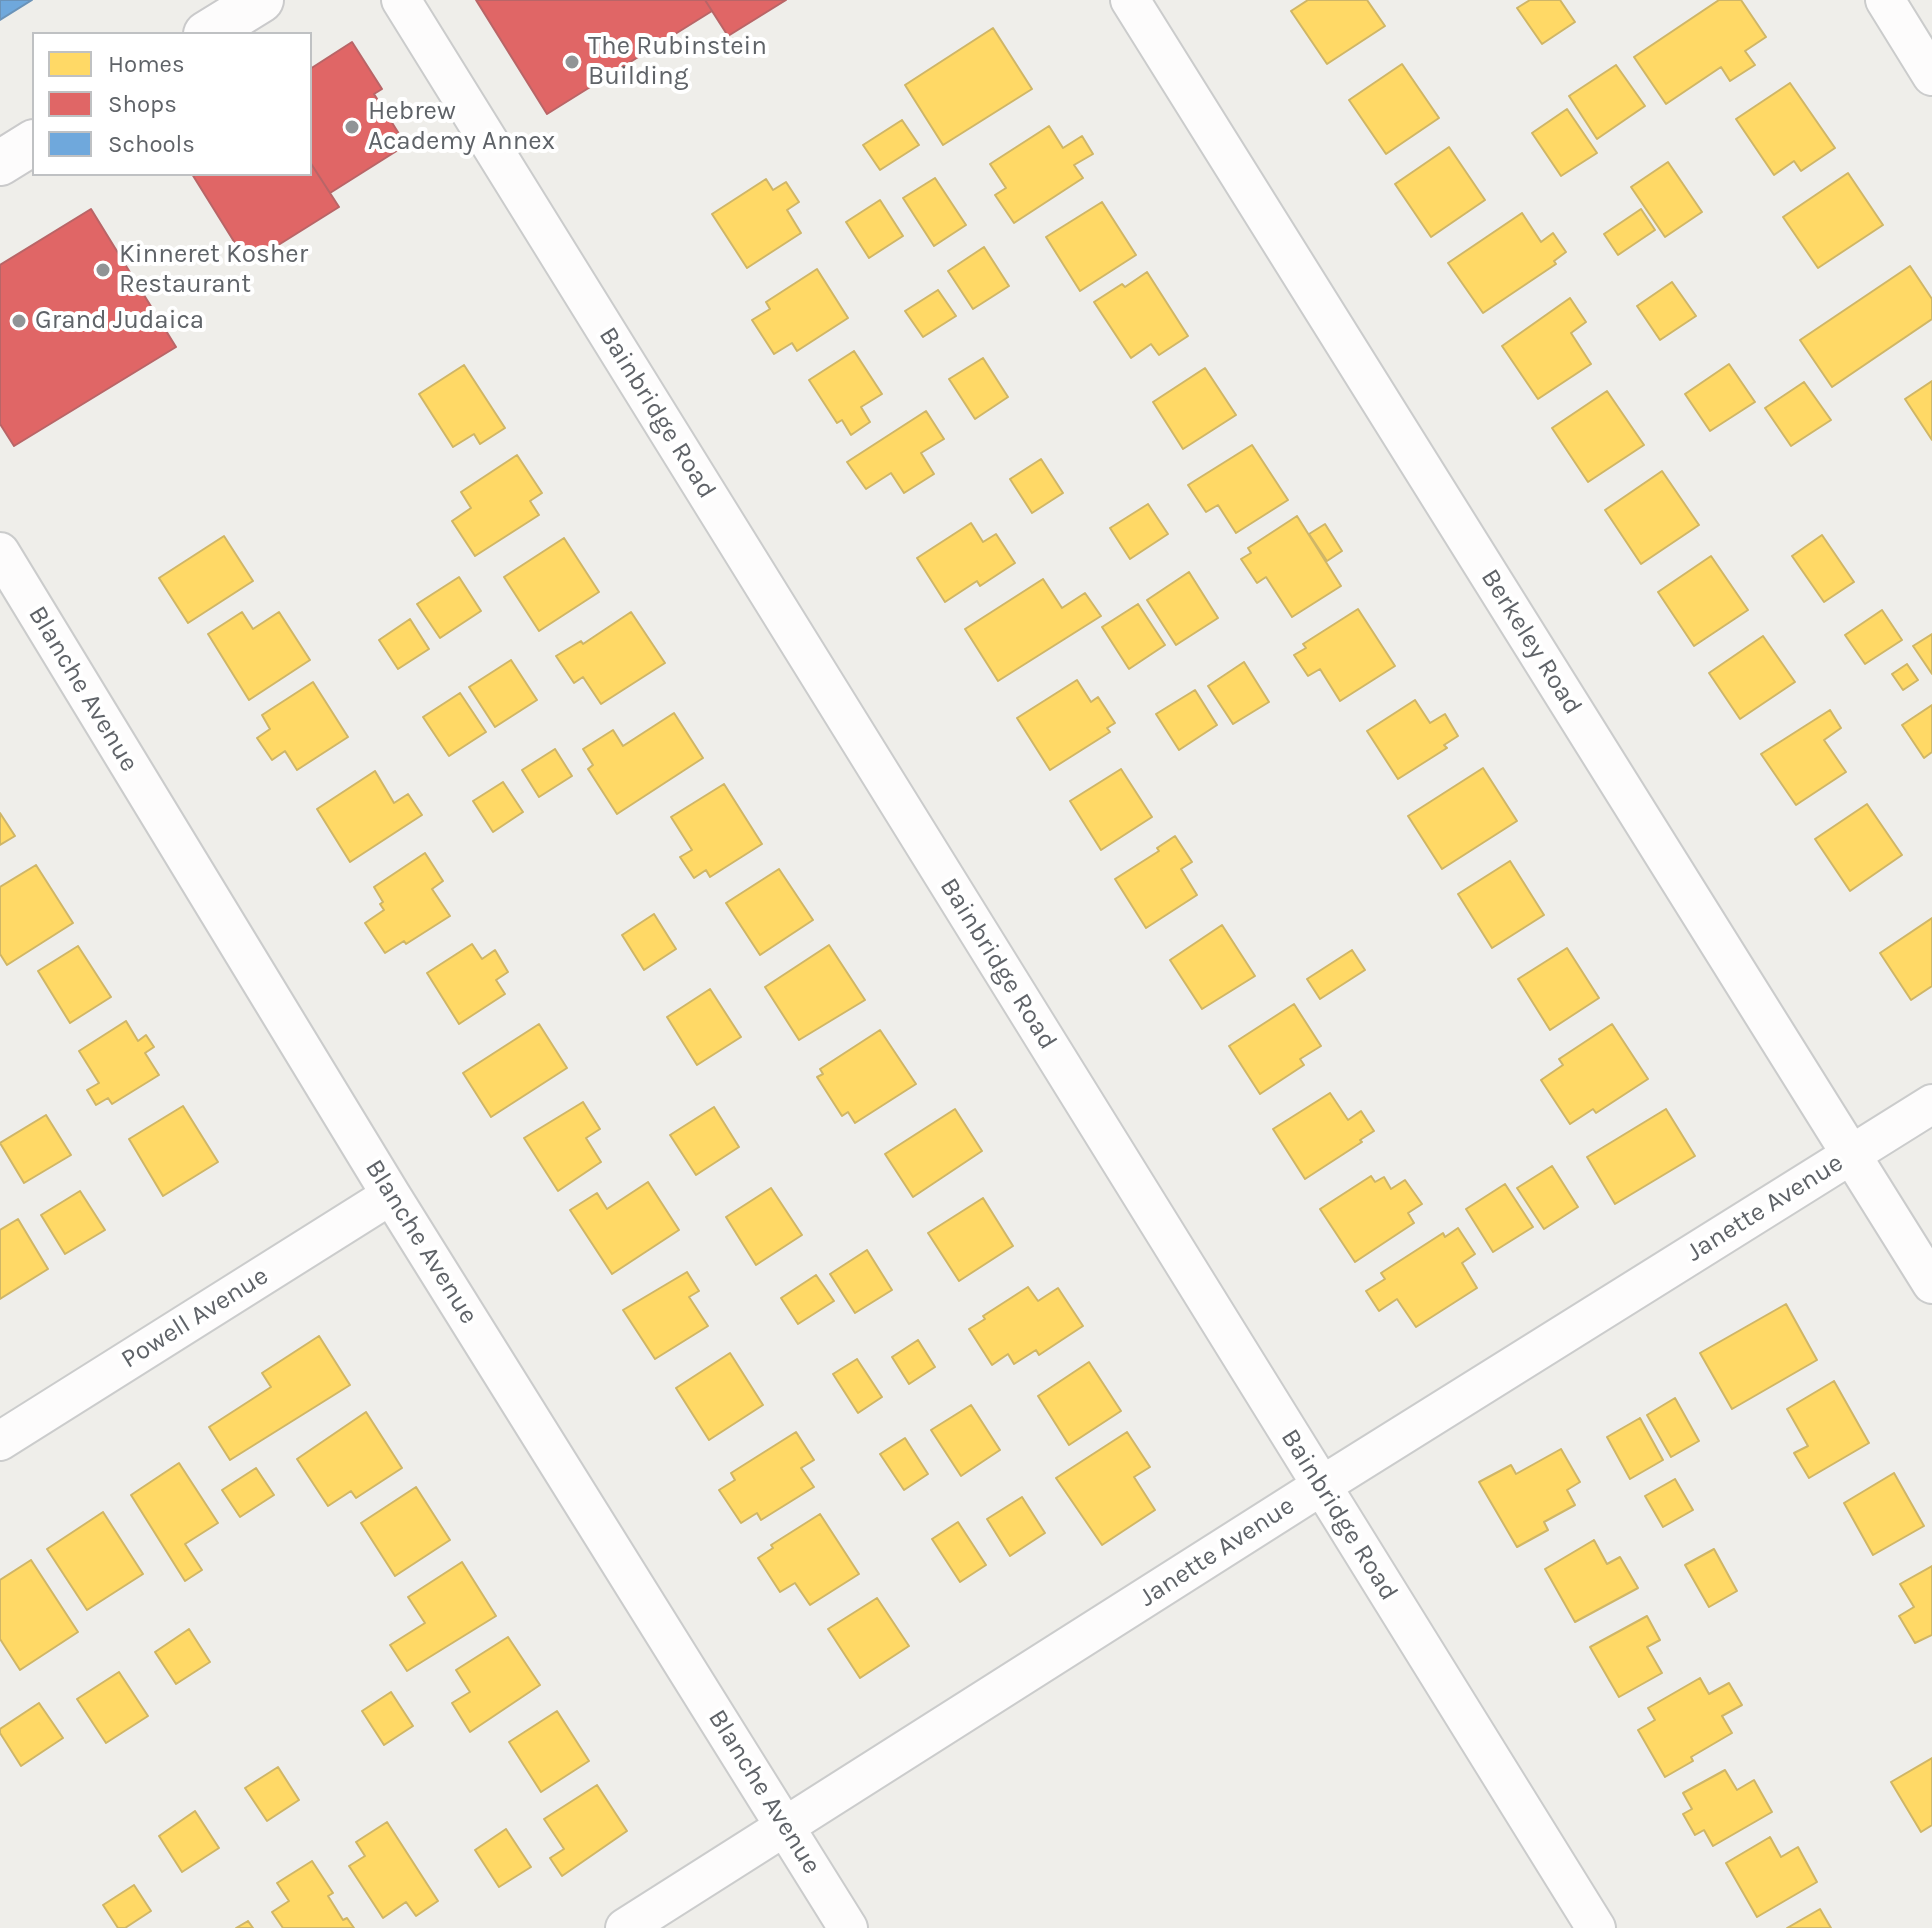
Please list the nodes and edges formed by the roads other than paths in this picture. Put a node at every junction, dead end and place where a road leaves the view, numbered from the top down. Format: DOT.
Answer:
graph roads {
  1 [pos="261,0"];
  2 [pos="401,0"];
  3 [pos="1130,0"];
  4 [pos="1885,0"];
  5 [pos="209,32"];
  6 [pos="1932,76"];
  7 [pos="32,143"];
  8 [pos="0,163"];
  9 [pos="0,552"];
  10 [pos="1932,1104"];
  11 [pos="1851,1154"];
  12 [pos="391,1195"];
  13 [pos="1932,1284"];
  14 [pos="0,1441"];
  15 [pos="1321,1486"];
  16 [pos="786,1828"];
  17 [pos="625,1928"];
  18 [pos="848,1928"];
  19 [pos="1596,1928"];
  1 -- 5 [label="main road"];
  2 -- 15 [label="street, Bainbridge Road"];
  3 -- 11 [label="street, Berkeley Road"];
  4 -- 6 [label="street"];
  7 -- 8 [label="main road"];
  9 -- 12 [label="street, Blanche Avenue"];
  10 -- 11 [label="street, Janette Avenue"];
  11 -- 13 [label="street, Berkeley Road"];
  11 -- 15 [label="street, Janette Avenue"];
  12 -- 14 [label="street, Powell Avenue"];
  12 -- 16 [label="street, Blanche Avenue"];
  15 -- 16 [label="street, Janette Avenue"];
  15 -- 19 [label="street, Bainbridge Road"];
  16 -- 17 [label="street, Janette Avenue"];
  16 -- 18 [label="street, Blanche Avenue"];
}
